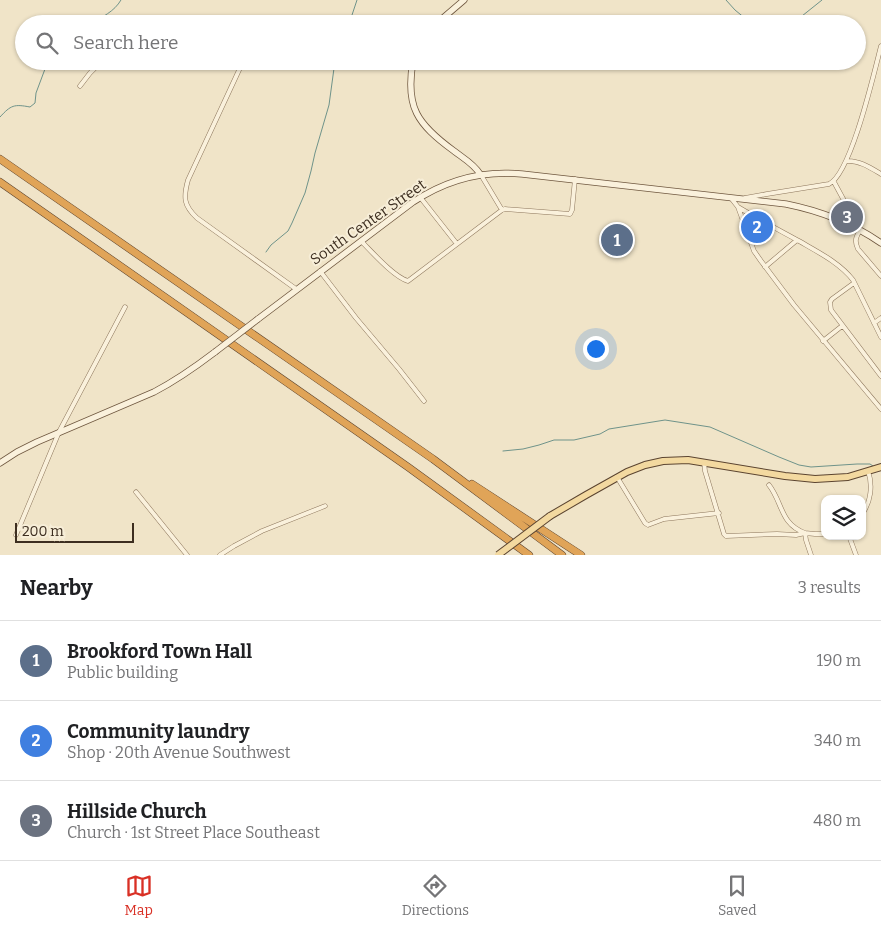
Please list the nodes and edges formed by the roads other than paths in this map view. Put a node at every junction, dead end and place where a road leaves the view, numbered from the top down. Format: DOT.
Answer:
graph roads {
  1 [pos="464,0"];
  2 [pos="446,15"];
  3 [pos="881,46"];
  4 [pos="93,70"];
  5 [pos="239,70"];
  6 [pos="411,70"];
  7 [pos="80,86"];
  8 [pos="0,159"];
  9 [pos="846,161"];
  10 [pos="480,174"];
  11 [pos="881,174"];
  12 [pos="575,179"];
  13 [pos="0,182"];
  14 [pos="834,182"];
  15 [pos="420,197"];
  16 [pos="731,198"];
  17 [pos="743,199"];
  18 [pos="738,207"];
  19 [pos="502,210"];
  20 [pos="860,230"];
  21 [pos="797,240"];
  22 [pos="361,241"];
  23 [pos="881,243"];
  24 [pos="457,244"];
  25 [pos="765,267"];
  26 [pos="320,271"];
  27 [pos="881,276"];
  28 [pos="854,283"];
  29 [pos="296,289"];
  30 [pos="125,307"];
  31 [pos="881,318"];
  32 [pos="874,323"];
  33 [pos="842,326"];
  34 [pos="881,337"];
  35 [pos="824,342"];
  36 [pos="881,376"];
  37 [pos="424,401"];
  38 [pos="880,407"];
  39 [pos="59,432"];
  40 [pos="704,462"];
  41 [pos="0,463"];
  42 [pos="881,467"];
  43 [pos="446,469"];
  44 [pos="868,471"];
  45 [pos="617,477"];
  46 [pos="769,485"];
  47 [pos="136,492"];
  48 [pos="325,506"];
  49 [pos="866,508"];
  50 [pos="719,513"];
  51 [pos="805,533"];
  52 [pos="821,534"];
  53 [pos="16,535"];
  54 [pos="501,535"];
  55 [pos="850,540"];
  56 [pos="187,555"];
  57 [pos="220,555"];
  58 [pos="498,555"];
  59 [pos="524,555"];
  60 [pos="529,555"];
  61 [pos="562,555"];
  62 [pos="581,555"];
  63 [pos="811,555"];
  64 [pos="856,555"];
  1 -- 2 [label="street"];
  3 -- 9 [label="street"];
  4 -- 7 [label="street"];
  5 -- 29 [label="street"];
  6 -- 10 [label="street"];
  8 -- 43 [label="highway"];
  9 -- 11 [label="street"];
  9 -- 14 [label="street"];
  10 -- 12 [label="street, South Center Street"];
  10 -- 15 [label="street, South Center Street"];
  10 -- 19 [label="street"];
  12 -- 16 [label="street, South Center Street"];
  12 -- 19 [label="street"];
  13 -- 54 [label="highway"];
  14 -- 17 [label="street"];
  14 -- 20 [label="street"];
  15 -- 22 [label="street, South Center Street"];
  15 -- 24 [label="street"];
  16 -- 17 [label="street, South Center Street"];
  16 -- 18 [label="street"];
  17 -- 20 [label="street, South Center Street"];
  18 -- 21 [label="street"];
  18 -- 25 [label="street"];
  19 -- 24 [label="street"];
  20 -- 23 [label="street, South Center Street"];
  20 -- 27 [label="street"];
  21 -- 25 [label="street"];
  21 -- 28 [label="street"];
  22 -- 24 [label="street"];
  22 -- 26 [label="street, South Center Street"];
  25 -- 35 [label="street"];
  26 -- 29 [label="street, South Center Street"];
  26 -- 37 [label="street"];
  28 -- 32 [label="street"];
  28 -- 33 [label="street"];
  29 -- 39 [label="street, South Center Street, bridge"];
  30 -- 39 [label="street"];
  31 -- 32 [label="street"];
  32 -- 34 [label="street"];
  33 -- 35 [label="street"];
  33 -- 36 [label="street"];
  35 -- 38 [label="street"];
  39 -- 41 [label="street, South Center Street"];
  39 -- 53 [label="street"];
  40 -- 44 [label="main road"];
  40 -- 45 [label="main road"];
  40 -- 50 [label="street"];
  42 -- 44 [label="main road"];
  43 -- 61 [label="highway"];
  43 -- 62 [label="highway"];
  44 -- 49 [label="street"];
  45 -- 50 [label="street"];
  45 -- 58 [label="main road, bridge"];
  46 -- 51 [label="street"];
  47 -- 56 [label="street"];
  48 -- 57 [label="street"];
  50 -- 51 [label="street"];
  51 -- 52 [label="street"];
  51 -- 63 [label="street"];
  54 -- 59 [label="highway"];
  54 -- 60 [label="highway"];
  55 -- 64 [label="street"];
}
